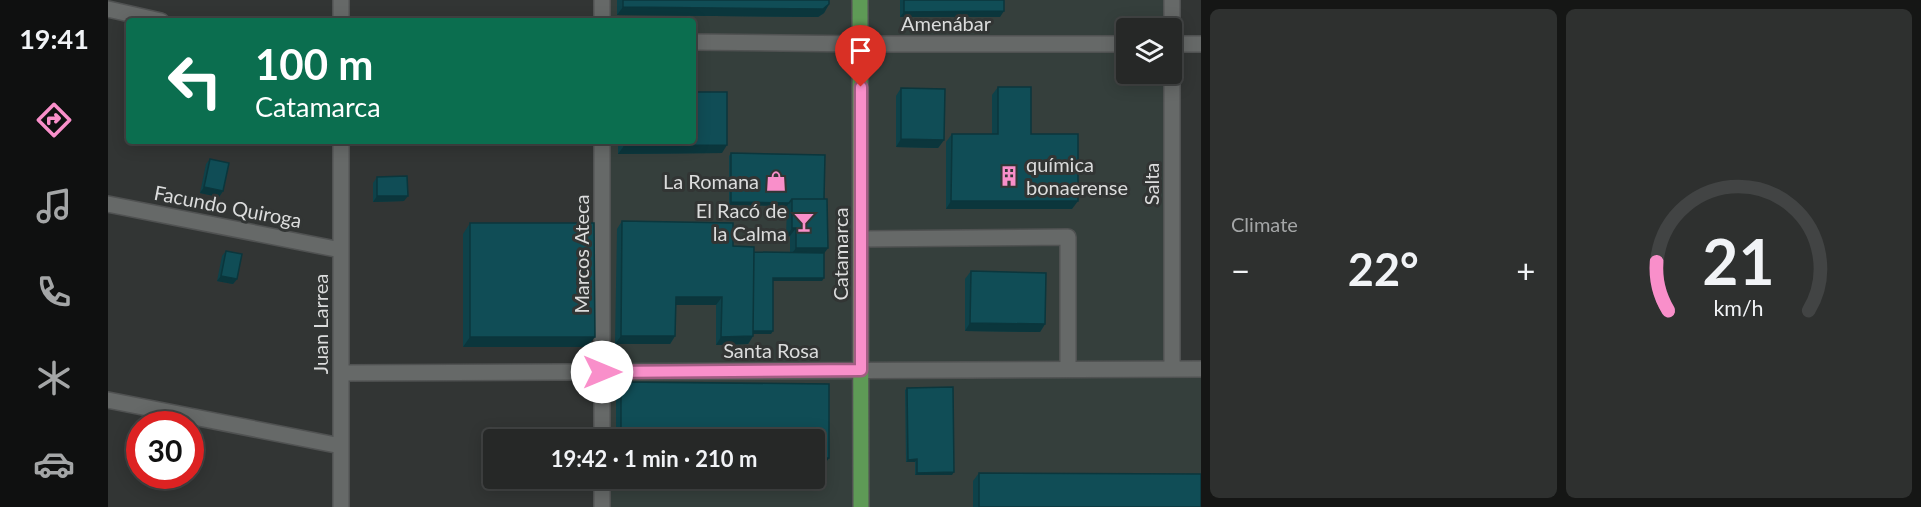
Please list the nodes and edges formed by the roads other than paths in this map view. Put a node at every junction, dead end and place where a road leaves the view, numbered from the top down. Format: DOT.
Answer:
graph roads {
  1 [pos="341,0"];
  2 [pos="602,0"];
  3 [pos="860,0"];
  4 [pos="1172,0"];
  5 [pos="108,9"];
  6 [pos="148,18"];
  7 [pos="341,18"];
  8 [pos="602,18"];
  9 [pos="1172,18"];
  10 [pos="696,42"];
  11 [pos="861,44"];
  12 [pos="1116,44"];
  13 [pos="1182,44"];
  14 [pos="1201,44"];
  15 [pos="1172,84"];
  16 [pos="341,144"];
  17 [pos="602,144"];
  18 [pos="108,204"];
  19 [pos="861,239"];
  20 [pos="341,250"];
  21 [pos="1068,369"];
  22 [pos="1172,369"];
  23 [pos="1201,369"];
  24 [pos="861,370"];
  25 [pos="602,372"];
  26 [pos="341,373"];
  27 [pos="108,400"];
  28 [pos="602,429"];
  29 [pos="340,446"];
  30 [pos="602,489"];
  31 [pos="340,507"];
  32 [pos="602,507"];
  33 [pos="861,507"];
  1 -- 7 [label="street"];
  2 -- 8 [label="street"];
  3 -- 11 [label="main road, Catamarca"];
  4 -- 9 [label="street, Salta"];
  5 -- 6 [label="street"];
  10 -- 11 [label="street, Amenábar"];
  11 -- 12 [label="street, Amenábar"];
  11 -- 19 [label="main road, Catamarca"];
  13 -- 14 [label="street"];
  15 -- 22 [label="street, Salta"];
  16 -- 20 [label="street, Juan Larrea"];
  17 -- 25 [label="street, Marcos Ateca"];
  18 -- 20 [label="street, Facundo Quiroga"];
  19 -- 21 [label="street"];
  19 -- 24 [label="main road, Catamarca"];
  20 -- 26 [label="street, Juan Larrea"];
  21 -- 22 [label="street, Santa Rosa"];
  21 -- 24 [label="street, Santa Rosa"];
  22 -- 23 [label="street, Santa Rosa"];
  24 -- 25 [label="street, Santa Rosa"];
  24 -- 33 [label="main road, Catamarca"];
  25 -- 26 [label="street, Santa Rosa"];
  25 -- 28 [label="street, Marcos Ateca"];
  26 -- 29 [label="street, Juan Larrea"];
  27 -- 29 [label="street"];
  29 -- 31 [label="street, Juan Larrea"];
  30 -- 32 [label="street"];
}
